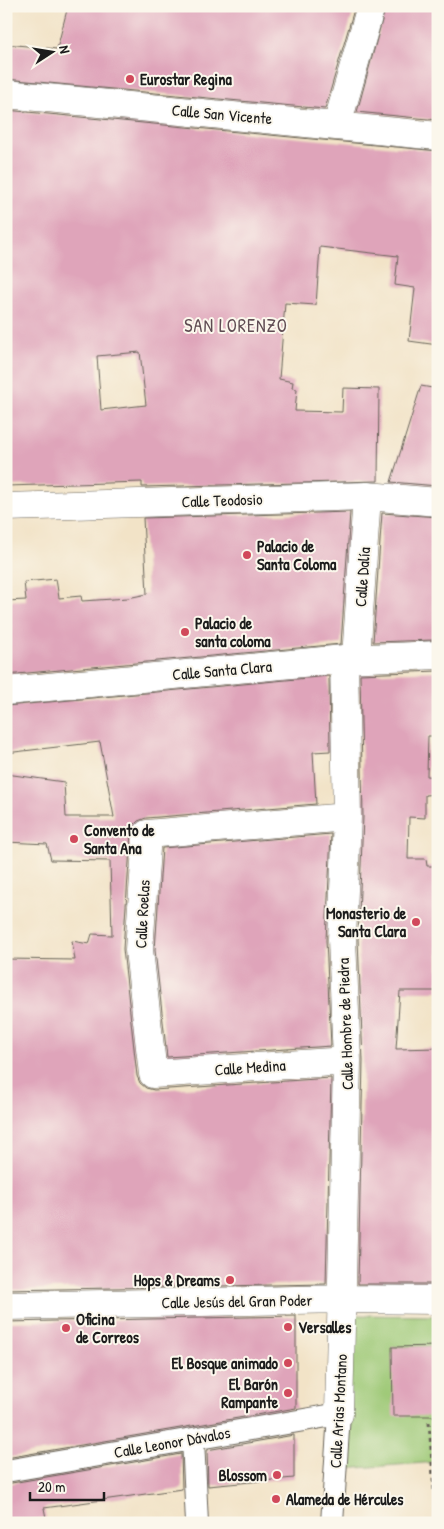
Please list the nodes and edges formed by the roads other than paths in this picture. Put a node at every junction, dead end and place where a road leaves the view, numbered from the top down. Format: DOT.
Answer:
graph roads {
  1 [pos="371,6"];
  2 [pos="6,94"];
  3 [pos="337,125"];
  4 [pos="438,136"];
  5 [pos="368,496"];
  6 [pos="438,502"];
  7 [pos="6,507"];
  8 [pos="438,655"];
  9 [pos="350,659"];
  10 [pos="6,691"];
  11 [pos="347,817"];
  12 [pos="348,1061"];
  13 [pos="153,1074"];
  14 [pos="342,1299"];
  15 [pos="438,1300"];
  16 [pos="6,1306"];
  17 [pos="339,1414"];
  18 [pos="193,1439"];
  19 [pos="6,1471"];
  20 [pos="197,1523"];
  21 [pos="332,1523"];
  1 -- 3 [label="street"];
  2 -- 3 [label="street, Calle San Vicente"];
  3 -- 4 [label="street, Calle San Vicente"];
  5 -- 6 [label="street, Calle Teodosio"];
  5 -- 7 [label="street, Calle Teodosio"];
  5 -- 9 [label="street, Calle Dalía"];
  8 -- 9 [label="street, Calle Santa Clara"];
  9 -- 10 [label="street, Calle Santa Clara"];
  9 -- 11 [label="street, Calle Hombre de Piedra"];
  11 -- 12 [label="street, Calle Hombre de Piedra"];
  11 -- 13 [label="street, Calle Roelas"];
  12 -- 13 [label="street, Calle Medina"];
  12 -- 14 [label="street, Calle Hombre de Piedra"];
  14 -- 15 [label="street, Calle Jesús del Gran Poder"];
  14 -- 16 [label="street, Calle Jesús del Gran Poder"];
  14 -- 17 [label="street, Calle Arias Montano"];
  17 -- 18 [label="street, Calle Leonor Dávalos"];
  17 -- 21 [label="street, Calle Arias Montano"];
  18 -- 19 [label="street, Calle Leonor Dávalos"];
  18 -- 20 [label="street"];
}
